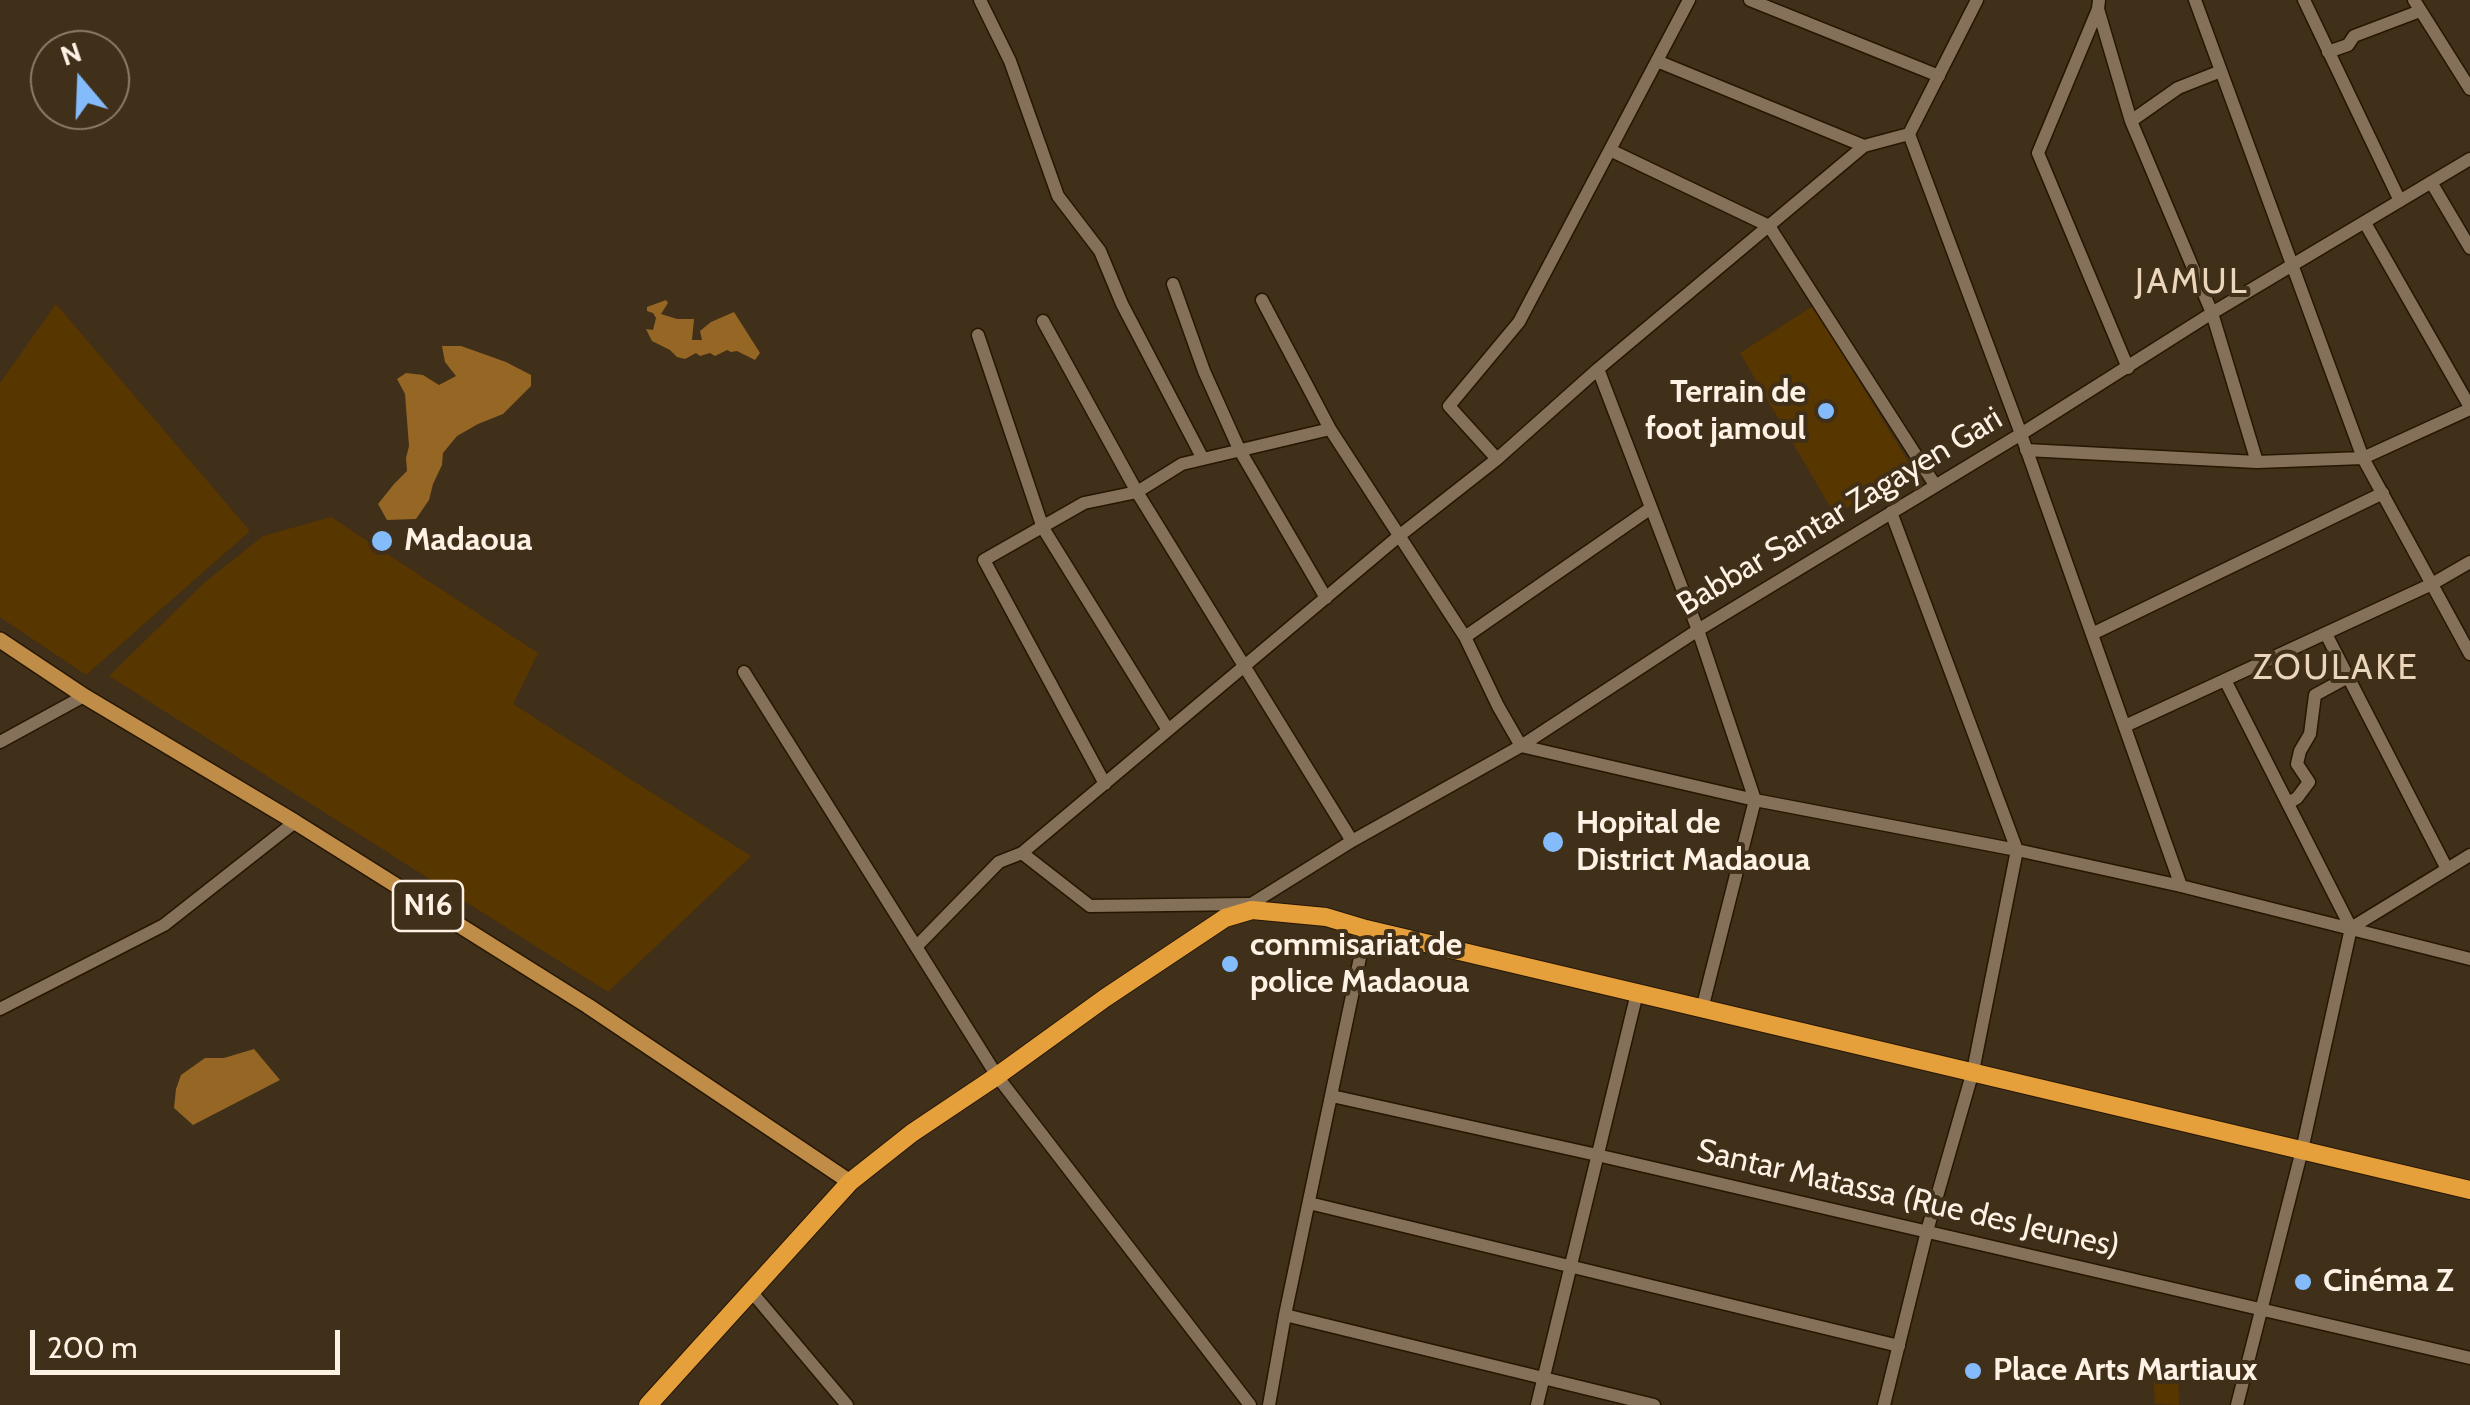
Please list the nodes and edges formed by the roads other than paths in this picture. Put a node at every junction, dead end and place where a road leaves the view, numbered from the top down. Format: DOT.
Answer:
graph roads {
  1 [pos="980,0"];
  2 [pos="1689,0"];
  3 [pos="1750,0"];
  4 [pos="1977,0"];
  5 [pos="2195,0"];
  6 [pos="2304,0"];
  7 [pos="2098,5"];
  8 [pos="2417,6"];
  9 [pos="2328,52"];
  10 [pos="1657,61"];
  11 [pos="2221,71"];
  12 [pos="1938,76"];
  13 [pos="2470,89"];
  14 [pos="2131,121"];
  15 [pos="1909,134"];
  16 [pos="1864,146"];
  17 [pos="1610,150"];
  18 [pos="2470,159"];
  19 [pos="2432,182"];
  20 [pos="2400,201"];
  21 [pos="2365,223"];
  22 [pos="1769,226"];
  23 [pos="2470,248"];
  24 [pos="2293,266"];
  25 [pos="1173,284"];
  26 [pos="1262,300"];
  27 [pos="2212,313"];
  28 [pos="1043,320"];
  29 [pos="978,335"];
  30 [pos="2128,368"];
  31 [pos="1598,370"];
  32 [pos="2470,408"];
  33 [pos="1330,429"];
  34 [pos="2021,434"];
  35 [pos="1238,450"];
  36 [pos="2026,450"];
  37 [pos="1203,458"];
  38 [pos="2363,458"];
  39 [pos="1497,460"];
  40 [pos="2258,462"];
  41 [pos="1935,485"];
  42 [pos="1137,492"];
  43 [pos="2383,492"];
  44 [pos="1651,508"];
  45 [pos="1891,512"];
  46 [pos="1043,528"];
  47 [pos="1400,536"];
  48 [pos="2470,562"];
  49 [pos="2432,584"];
  50 [pos="1326,598"];
  51 [pos="1698,630"];
  52 [pos="2092,634"];
  53 [pos="2326,634"];
  54 [pos="1465,637"];
  55 [pos="0,640"];
  56 [pos="2470,654"];
  57 [pos="1243,667"];
  58 [pos="744,672"];
  59 [pos="2348,677"];
  60 [pos="2225,680"];
  61 [pos="84,696"];
  62 [pos="2125,726"];
  63 [pos="1168,730"];
  64 [pos="0,742"];
  65 [pos="1522,746"];
  66 [pos="1105,784"];
  67 [pos="1755,800"];
  68 [pos="2288,804"];
  69 [pos="295,822"];
  70 [pos="1352,841"];
  71 [pos="2016,850"];
  72 [pos="1022,853"];
  73 [pos="2470,855"];
  74 [pos="2447,869"];
  75 [pos="2181,886"];
  76 [pos="1244,908"];
  77 [pos="2351,928"];
  78 [pos="1366,929"];
  79 [pos="916,947"];
  80 [pos="2470,958"];
  81 [pos="1637,994"];
  82 [pos="0,1008"];
  83 [pos="1702,1008"];
  84 [pos="1973,1071"];
  85 [pos="997,1076"];
  86 [pos="1332,1096"];
  87 [pos="2302,1150"];
  88 [pos="1597,1155"];
  89 [pos="850,1182"];
  90 [pos="2470,1190"];
  91 [pos="1309,1203"];
  92 [pos="1927,1231"];
  93 [pos="1571,1264"];
  94 [pos="750,1290"];
  95 [pos="2260,1309"];
  96 [pos="1285,1315"];
  97 [pos="1899,1346"];
  98 [pos="2470,1358"];
  99 [pos="1544,1378"];
  100 [pos="648,1405"];
  101 [pos="847,1405"];
  102 [pos="1250,1405"];
  103 [pos="1269,1405"];
  104 [pos="1537,1405"];
  105 [pos="1654,1405"];
  106 [pos="1884,1405"];
  107 [pos="2237,1405"];
  1 -- 37 [label="street"];
  2 -- 10 [label="street"];
  3 -- 12 [label="street"];
  4 -- 12 [label="street"];
  5 -- 11 [label="street"];
  6 -- 9 [label="street"];
  7 -- 14 [label="street"];
  7 -- 30 [label="street"];
  8 -- 9 [label="street"];
  8 -- 13 [label="street"];
  9 -- 20 [label="street"];
  10 -- 16 [label="street"];
  10 -- 17 [label="street"];
  11 -- 14 [label="street"];
  11 -- 24 [label="street"];
  12 -- 15 [label="street"];
  14 -- 27 [label="street"];
  15 -- 16 [label="street"];
  15 -- 34 [label="street"];
  16 -- 22 [label="street"];
  17 -- 22 [label="street"];
  17 -- 39 [label="street"];
  18 -- 19 [label="street, Babbar Santar Zagayen Gari"];
  19 -- 20 [label="street, Babbar Santar Zagayen Gari"];
  19 -- 23 [label="street"];
  20 -- 21 [label="street, Babbar Santar Zagayen Gari"];
  21 -- 24 [label="street, Babbar Santar Zagayen Gari"];
  21 -- 32 [label="street"];
  22 -- 31 [label="street"];
  22 -- 41 [label="street"];
  24 -- 27 [label="street, Babbar Santar Zagayen Gari"];
  24 -- 38 [label="street"];
  25 -- 35 [label="street"];
  26 -- 33 [label="street"];
  27 -- 30 [label="street, Babbar Santar Zagayen Gari"];
  27 -- 40 [label="street"];
  28 -- 42 [label="street"];
  29 -- 46 [label="street"];
  30 -- 34 [label="street, Babbar Santar Zagayen Gari"];
  31 -- 39 [label="street"];
  31 -- 44 [label="street"];
  32 -- 38 [label="street"];
  33 -- 35 [label="street"];
  33 -- 47 [label="street"];
  34 -- 36 [label="street"];
  34 -- 41 [label="street, Babbar Santar Zagayen Gari"];
  35 -- 37 [label="street"];
  35 -- 50 [label="street"];
  36 -- 40 [label="street"];
  36 -- 52 [label="street"];
  37 -- 42 [label="street"];
  38 -- 40 [label="street"];
  38 -- 43 [label="street"];
  39 -- 47 [label="street"];
  41 -- 45 [label="street, Babbar Santar Zagayen Gari"];
  42 -- 46 [label="street"];
  42 -- 57 [label="street"];
  43 -- 49 [label="street"];
  43 -- 52 [label="street"];
  44 -- 51 [label="street"];
  44 -- 54 [label="street"];
  45 -- 51 [label="street, Babbar Santar Zagayen Gari"];
  45 -- 71 [label="street"];
  46 -- 63 [label="street"];
  46 -- 66 [label="street"];
  47 -- 50 [label="street"];
  47 -- 54 [label="street"];
  48 -- 49 [label="street"];
  49 -- 53 [label="street"];
  49 -- 56 [label="street"];
  50 -- 57 [label="street"];
  51 -- 65 [label="street, Babbar Santar Zagayen Gari"];
  51 -- 67 [label="street"];
  52 -- 62 [label="street"];
  53 -- 59 [label="street"];
  53 -- 60 [label="street"];
  54 -- 65 [label="street"];
  55 -- 61 [label="main road, N16"];
  57 -- 63 [label="street"];
  57 -- 70 [label="street"];
  58 -- 79 [label="street"];
  59 -- 68 [label="street"];
  59 -- 74 [label="street"];
  60 -- 62 [label="street"];
  60 -- 68 [label="street"];
  61 -- 64 [label="street"];
  61 -- 69 [label="main road, N16"];
  62 -- 75 [label="street"];
  63 -- 66 [label="street"];
  65 -- 67 [label="street"];
  65 -- 70 [label="street, Babbar Santar Zagayen Gari"];
  66 -- 72 [label="street"];
  67 -- 71 [label="street"];
  67 -- 83 [label="street"];
  68 -- 77 [label="street"];
  69 -- 82 [label="street"];
  69 -- 89 [label="main road, N16"];
  70 -- 76 [label="street, Babbar Santar Zagayen Gari"];
  71 -- 75 [label="street"];
  71 -- 84 [label="street"];
  72 -- 76 [label="street"];
  72 -- 79 [label="street"];
  73 -- 74 [label="street"];
  74 -- 77 [label="street"];
  75 -- 77 [label="street"];
  76 -- 78 [label="highway"];
  76 -- 85 [label="highway"];
  77 -- 80 [label="street"];
  77 -- 87 [label="street"];
  78 -- 81 [label="highway"];
  78 -- 86 [label="street"];
  79 -- 85 [label="street"];
  81 -- 83 [label="highway"];
  81 -- 88 [label="street"];
  83 -- 84 [label="highway"];
  84 -- 87 [label="highway"];
  84 -- 92 [label="street"];
  85 -- 89 [label="highway"];
  85 -- 102 [label="street"];
  86 -- 88 [label="street, Santar Matassa (Rue des Jeunes)"];
  86 -- 91 [label="street"];
  87 -- 90 [label="highway"];
  87 -- 95 [label="street"];
  88 -- 92 [label="street, Santar Matassa (Rue des Jeunes)"];
  88 -- 93 [label="street"];
  89 -- 94 [label="highway"];
  91 -- 93 [label="street"];
  91 -- 96 [label="street"];
  92 -- 95 [label="street, Santar Matassa (Rue des Jeunes)"];
  92 -- 97 [label="street"];
  93 -- 97 [label="street"];
  93 -- 99 [label="street"];
  94 -- 100 [label="highway"];
  94 -- 101 [label="street"];
  95 -- 98 [label="street, Santar Matassa (Rue des Jeunes)"];
  95 -- 107 [label="street"];
  96 -- 99 [label="street"];
  96 -- 103 [label="street"];
  97 -- 106 [label="street"];
  99 -- 104 [label="street"];
  99 -- 105 [label="street"];
}
